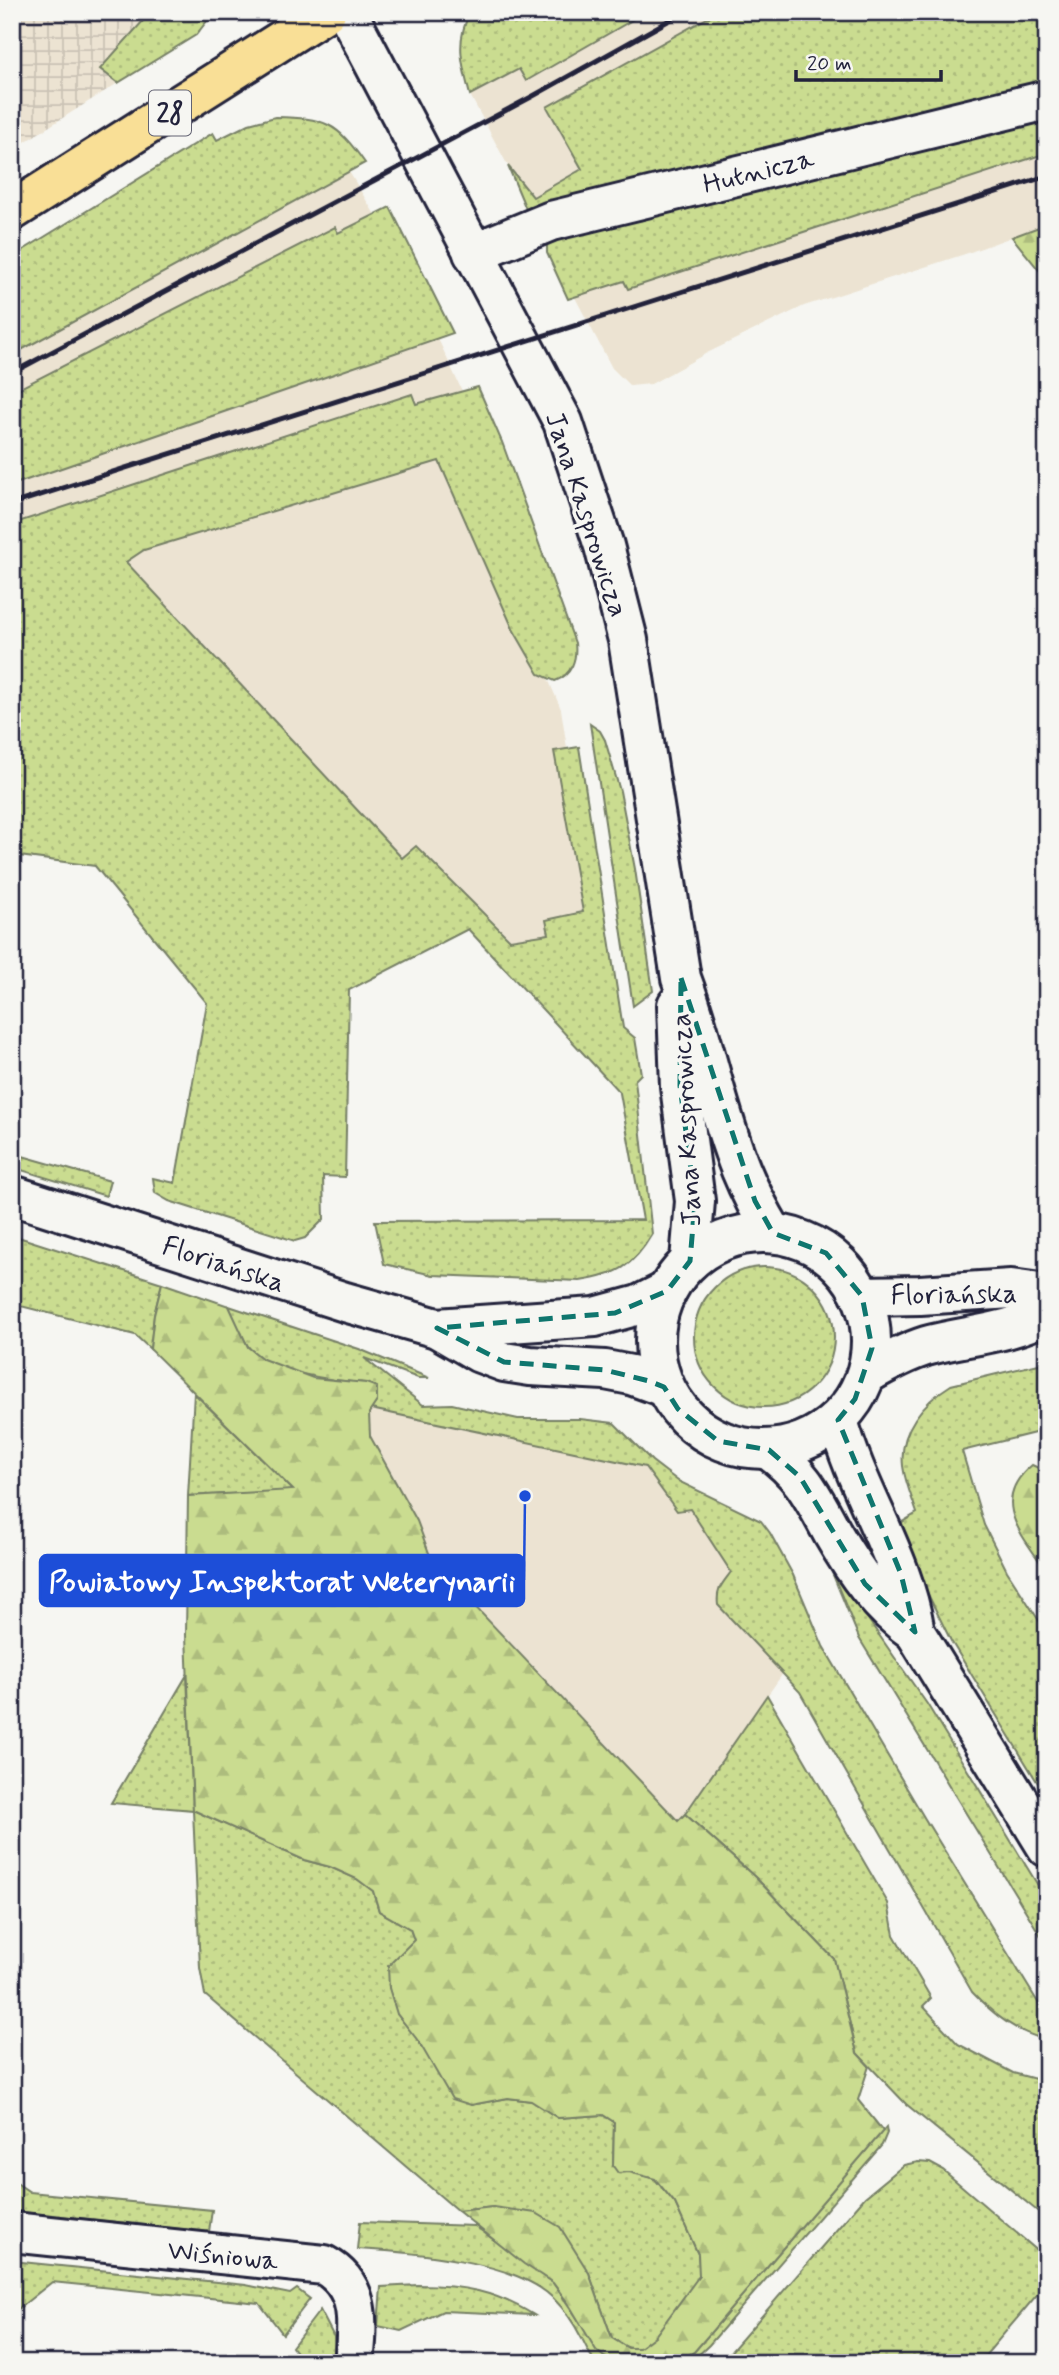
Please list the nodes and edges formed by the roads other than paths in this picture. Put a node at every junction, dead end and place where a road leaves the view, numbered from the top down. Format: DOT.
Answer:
graph roads {
  1 [pos="326,12"];
  2 [pos="347,12"];
  3 [pos="1047,100"];
  4 [pos="12,211"];
  5 [pos="473,253"];
  6 [pos="681,978"];
  7 [pos="12,1195"];
  8 [pos="773,1233"];
  9 [pos="690,1261"];
  10 [pos="667,1291"];
  11 [pos="1047,1294"];
  12 [pos="862,1296"];
  13 [pos="1047,1313"];
  14 [pos="437,1328"];
  15 [pos="867,1374"];
  16 [pos="664,1387"];
  17 [pos="838,1420"];
  18 [pos="768,1450"];
  19 [pos="915,1632"];
  20 [pos="1047,1847"];
  21 [pos="12,2232"];
  22 [pos="354,2363"];
  1 -- 4 [label="main road, 28"];
  2 -- 5 [label="main road, Jana Kasprowicza"];
  3 -- 5 [label="main road, Hutnicza"];
  5 -- 6 [label="main road, Jana Kasprowicza"];
  6 -- 8 [label="main road, Jana Kasprowicza"];
  6 -- 9 [label="main road, Jana Kasprowicza"];
  7 -- 14 [label="main road, Floriańska"];
  8 -- 9 [label="main road"];
  8 -- 12 [label="main road"];
  9 -- 10 [label="main road"];
  10 -- 14 [label="main road, Floriańska"];
  10 -- 16 [label="main road"];
  11 -- 12 [label="main road, Floriańska"];
  12 -- 15 [label="main road"];
  13 -- 15 [label="main road, Floriańska"];
  14 -- 16 [label="main road, Floriańska"];
  15 -- 17 [label="main road"];
  16 -- 18 [label="main road"];
  17 -- 18 [label="main road"];
  17 -- 19 [label="main road"];
  18 -- 19 [label="main road"];
  19 -- 20 [label="main road"];
  21 -- 22 [label="main road, Wiśniowa"];
}
